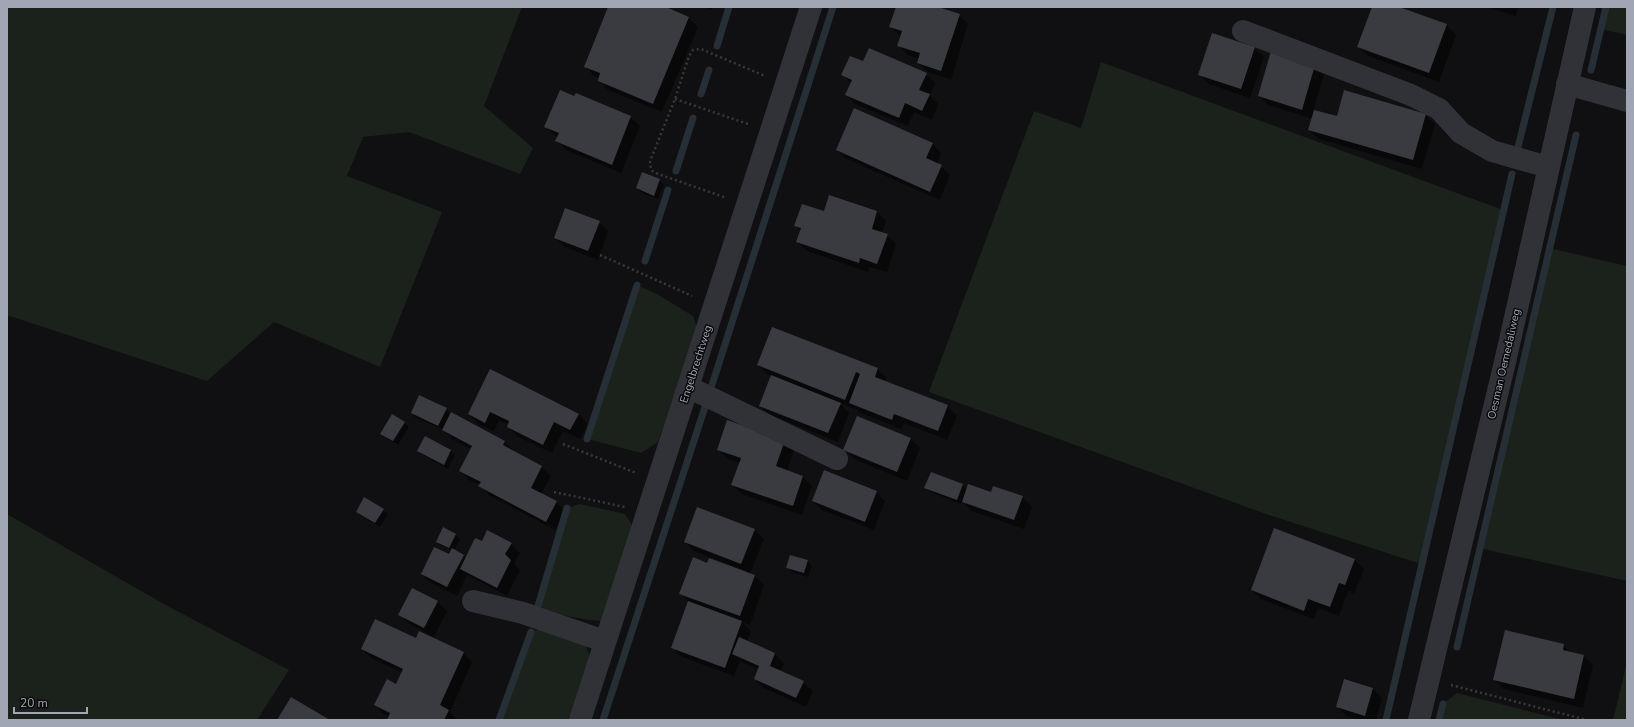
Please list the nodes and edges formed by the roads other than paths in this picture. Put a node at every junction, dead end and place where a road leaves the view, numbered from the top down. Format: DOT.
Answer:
graph roads {
  1 [pos="811,7"];
  2 [pos="1585,7"];
  3 [pos="1243,31"];
  4 [pos="1567,84"];
  5 [pos="1627,100"];
  6 [pos="1548,167"];
  7 [pos="688,387"];
  8 [pos="837,459"];
  9 [pos="473,601"];
  10 [pos="604,641"];
  11 [pos="580,720"];
  12 [pos="1419,720"];
  1 -- 7 [label="street, Engelbrechtweg"];
  2 -- 4 [label="street, Oesman Oemedaliweg"];
  3 -- 6 [label="street"];
  4 -- 5 [label="street"];
  4 -- 6 [label="street, Oesman Oemedaliweg"];
  6 -- 12 [label="street, Oesman Oemedaliweg"];
  7 -- 8 [label="street"];
  7 -- 10 [label="street, Engelbrechtweg"];
  9 -- 10 [label="street"];
  10 -- 11 [label="street, Engelbrechtweg"];
}
